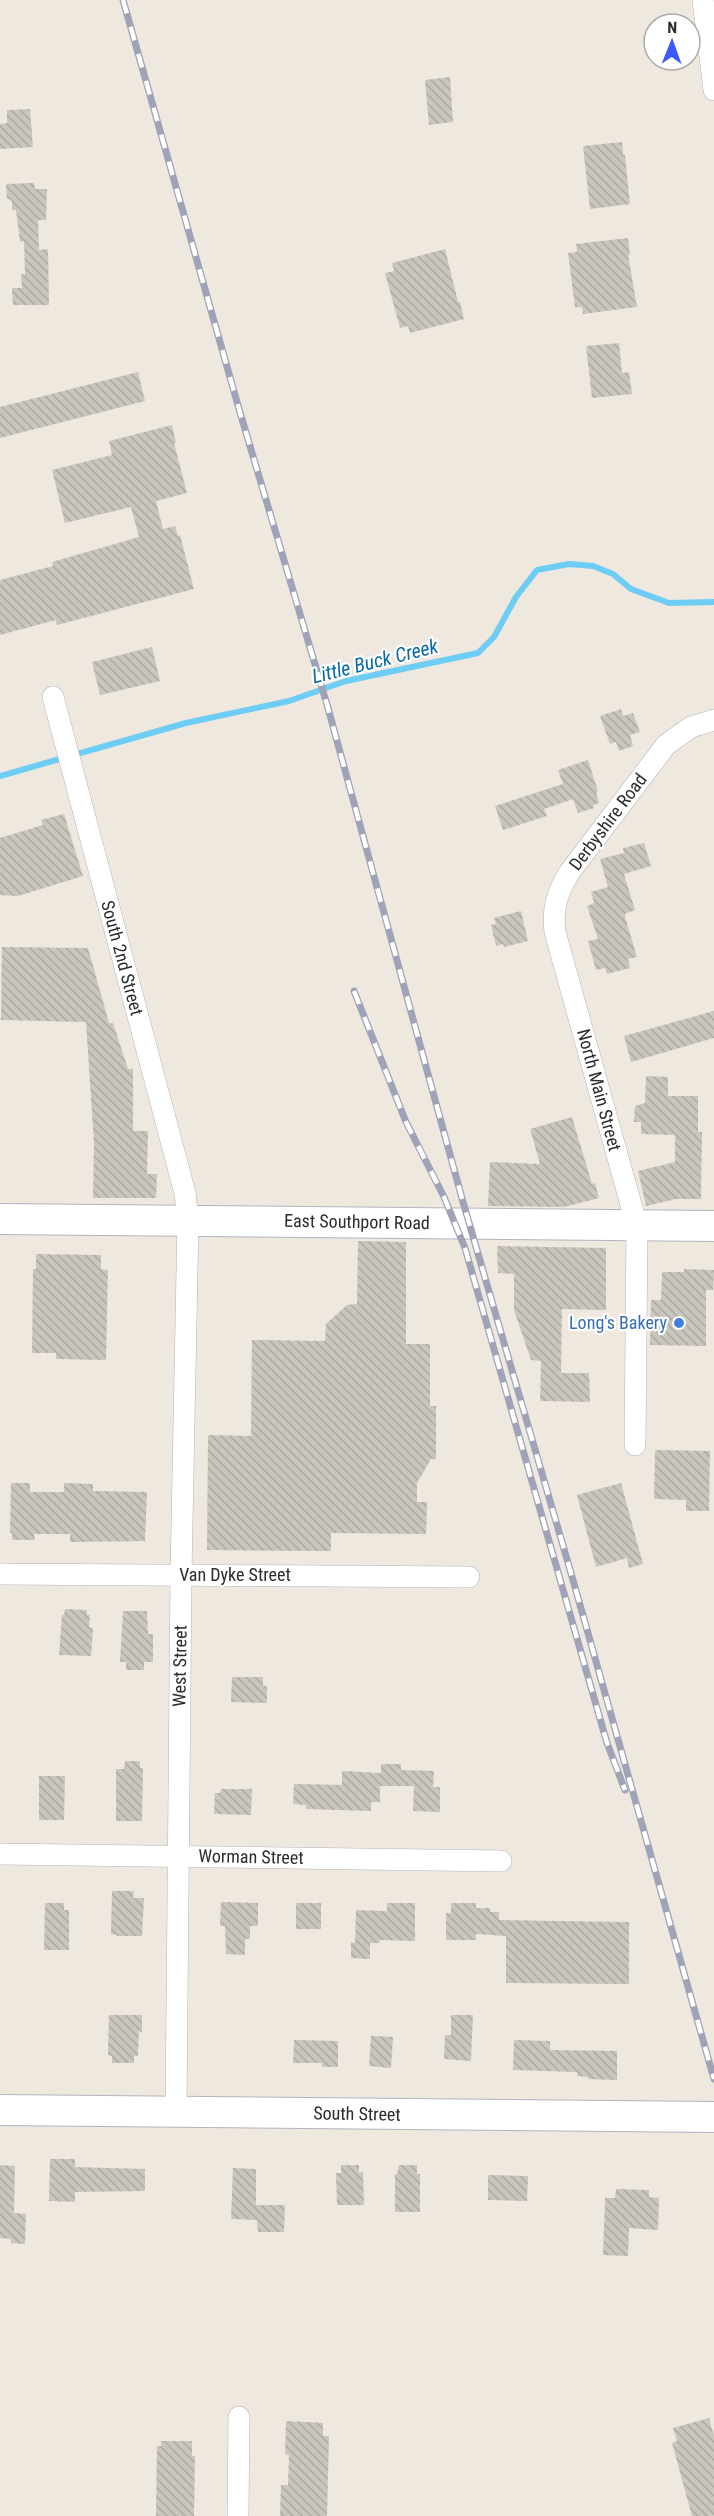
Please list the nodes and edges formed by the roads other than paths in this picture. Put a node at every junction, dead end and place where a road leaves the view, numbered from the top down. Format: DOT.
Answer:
graph roads {
  1 [pos="703,0"];
  2 [pos="714,90"];
  3 [pos="53,697"];
  4 [pos="714,720"];
  5 [pos="561,955"];
  6 [pos="0,1219"];
  7 [pos="188,1220"];
  8 [pos="637,1226"];
  9 [pos="714,1226"];
  10 [pos="635,1445"];
  11 [pos="0,1574"];
  12 [pos="181,1575"];
  13 [pos="469,1577"];
  14 [pos="0,1854"];
  15 [pos="178,1856"];
  16 [pos="501,1861"];
  17 [pos="0,2110"];
  18 [pos="176,2112"];
  19 [pos="714,2117"];
  20 [pos="239,2417"];
  21 [pos="238,2516"];
  1 -- 2 [label="street"];
  3 -- 7 [label="street, South 2nd Street"];
  4 -- 5 [label="street, Derbyshire Road"];
  5 -- 8 [label="street, North Main Street"];
  6 -- 7 [label="main road, East Southport Road"];
  7 -- 8 [label="main road, East Southport Road"];
  7 -- 12 [label="street, West Street"];
  8 -- 9 [label="main road, East Southport Road"];
  8 -- 10 [label="street, North Main Street"];
  11 -- 12 [label="street, Van Dyke Street"];
  12 -- 13 [label="street, Van Dyke Street"];
  12 -- 15 [label="street, West Street"];
  14 -- 15 [label="street, Worman Street"];
  15 -- 16 [label="street, Worman Street"];
  15 -- 18 [label="street, West Street"];
  17 -- 18 [label="main road, South Street"];
  18 -- 19 [label="main road, South Street"];
  20 -- 21 [label="street"];
}
